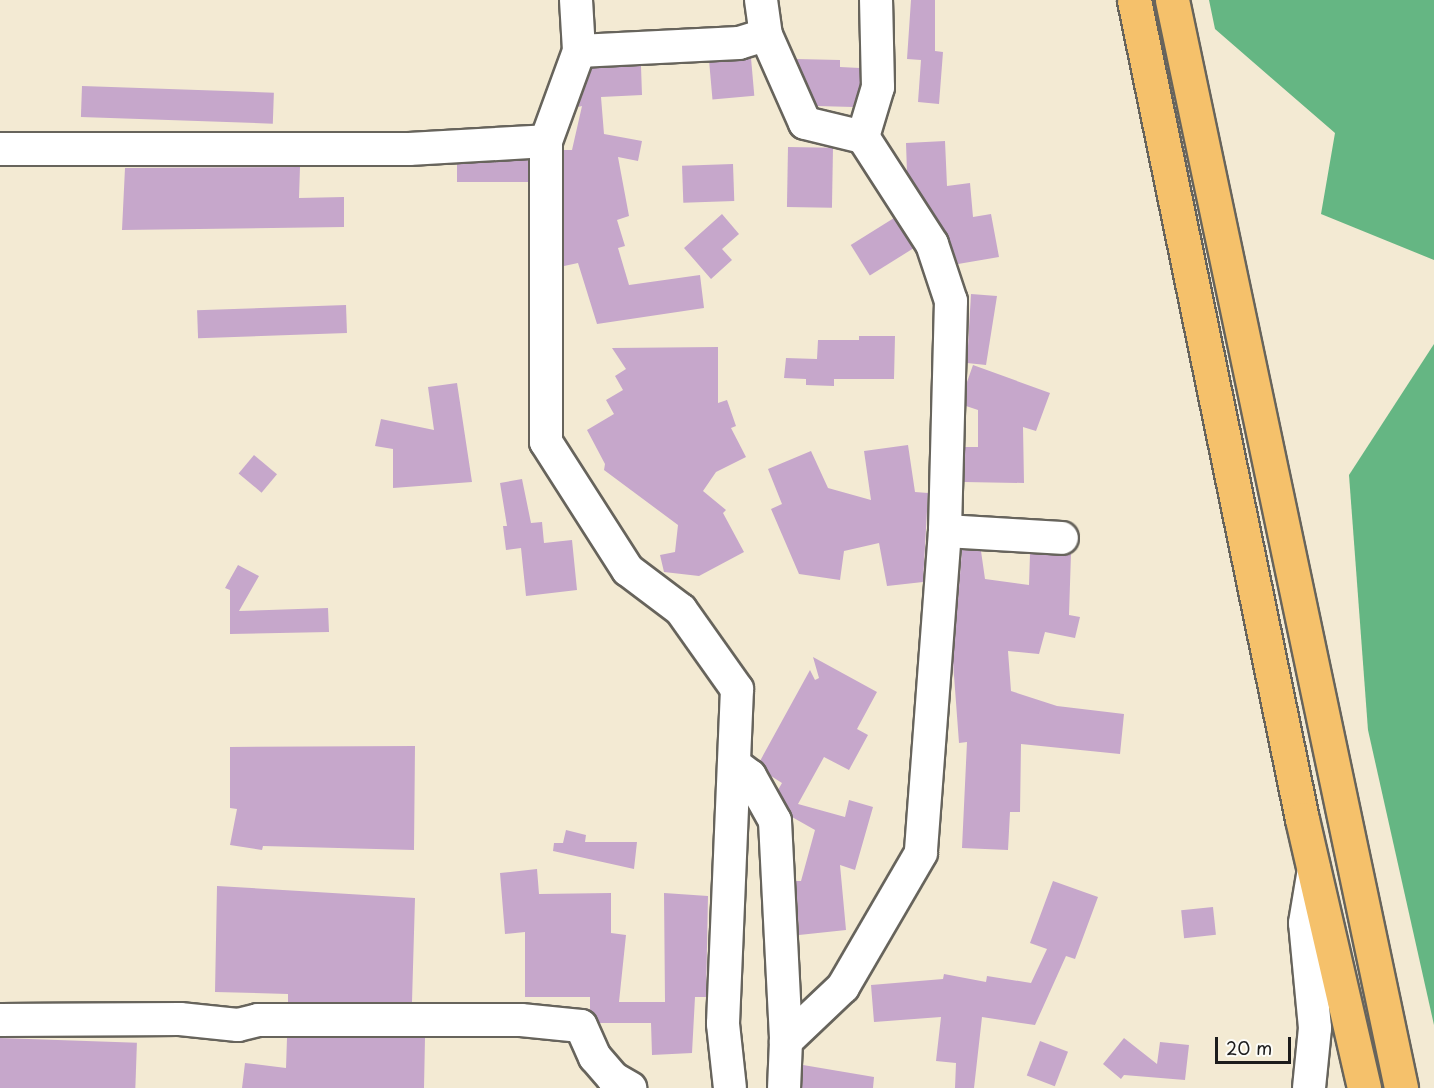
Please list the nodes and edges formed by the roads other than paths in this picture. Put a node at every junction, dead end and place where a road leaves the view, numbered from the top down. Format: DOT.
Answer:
graph roads {
  1 [pos="576,0"];
  2 [pos="761,0"];
  3 [pos="876,0"];
  4 [pos="1134,0"];
  5 [pos="1172,0"];
  6 [pos="766,35"];
  7 [pos="579,51"];
  8 [pos="863,137"];
  9 [pos="546,141"];
  10 [pos="0,149"];
  11 [pos="945,531"];
  12 [pos="1062,538"];
  13 [pos="734,764"];
  14 [pos="1314,868"];
  15 [pos="0,1020"];
  16 [pos="786,1041"];
  17 [pos="630,1088"];
  18 [pos="730,1088"];
  19 [pos="783,1088"];
  20 [pos="1309,1088"];
  21 [pos="1364,1088"];
  22 [pos="1401,1088"];
  1 -- 7 [label="street"];
  2 -- 6 [label="street"];
  3 -- 8 [label="street"];
  4 -- 14 [label="highway"];
  5 -- 22 [label="highway"];
  6 -- 7 [label="street"];
  6 -- 8 [label="street"];
  7 -- 9 [label="street"];
  8 -- 11 [label="street"];
  9 -- 10 [label="street"];
  9 -- 13 [label="street"];
  11 -- 12 [label="street"];
  11 -- 16 [label="street"];
  13 -- 16 [label="street"];
  13 -- 18 [label="street"];
  14 -- 20 [label="street"];
  14 -- 21 [label="highway"];
  15 -- 17 [label="street"];
  16 -- 19 [label="street"];
}
